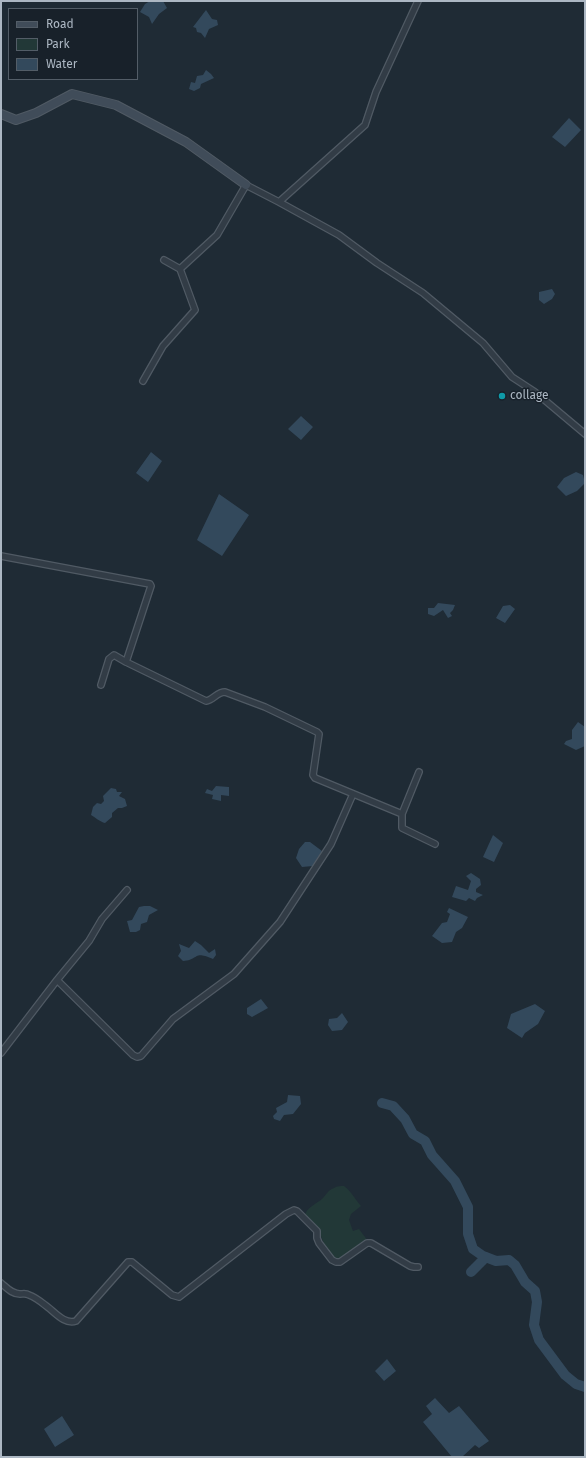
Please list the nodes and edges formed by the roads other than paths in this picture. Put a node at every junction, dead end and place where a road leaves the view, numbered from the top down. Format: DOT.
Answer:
graph roads {
  1 [pos="418,1"];
  2 [pos="1,114"];
  3 [pos="246,185"];
  4 [pos="279,202"];
  5 [pos="164,260"];
  6 [pos="180,269"];
  7 [pos="143,381"];
  8 [pos="585,434"];
  9 [pos="1,556"];
  10 [pos="126,662"];
  11 [pos="101,685"];
  12 [pos="419,772"];
  13 [pos="353,794"];
  14 [pos="402,814"];
  15 [pos="435,844"];
  16 [pos="127,890"];
  17 [pos="57,980"];
  18 [pos="1,1053"];
  19 [pos="418,1267"];
  20 [pos="1,1284"];
  1 -- 4 [label="street"];
  2 -- 3 [label="main road"];
  3 -- 4 [label="street"];
  3 -- 6 [label="street"];
  4 -- 8 [label="street"];
  5 -- 6 [label="street"];
  6 -- 7 [label="street"];
  9 -- 10 [label="street"];
  10 -- 11 [label="street"];
  10 -- 13 [label="street"];
  12 -- 14 [label="street"];
  13 -- 14 [label="street"];
  13 -- 17 [label="street"];
  14 -- 15 [label="street"];
  16 -- 17 [label="street"];
  17 -- 18 [label="street"];
  19 -- 20 [label="street"];
}
